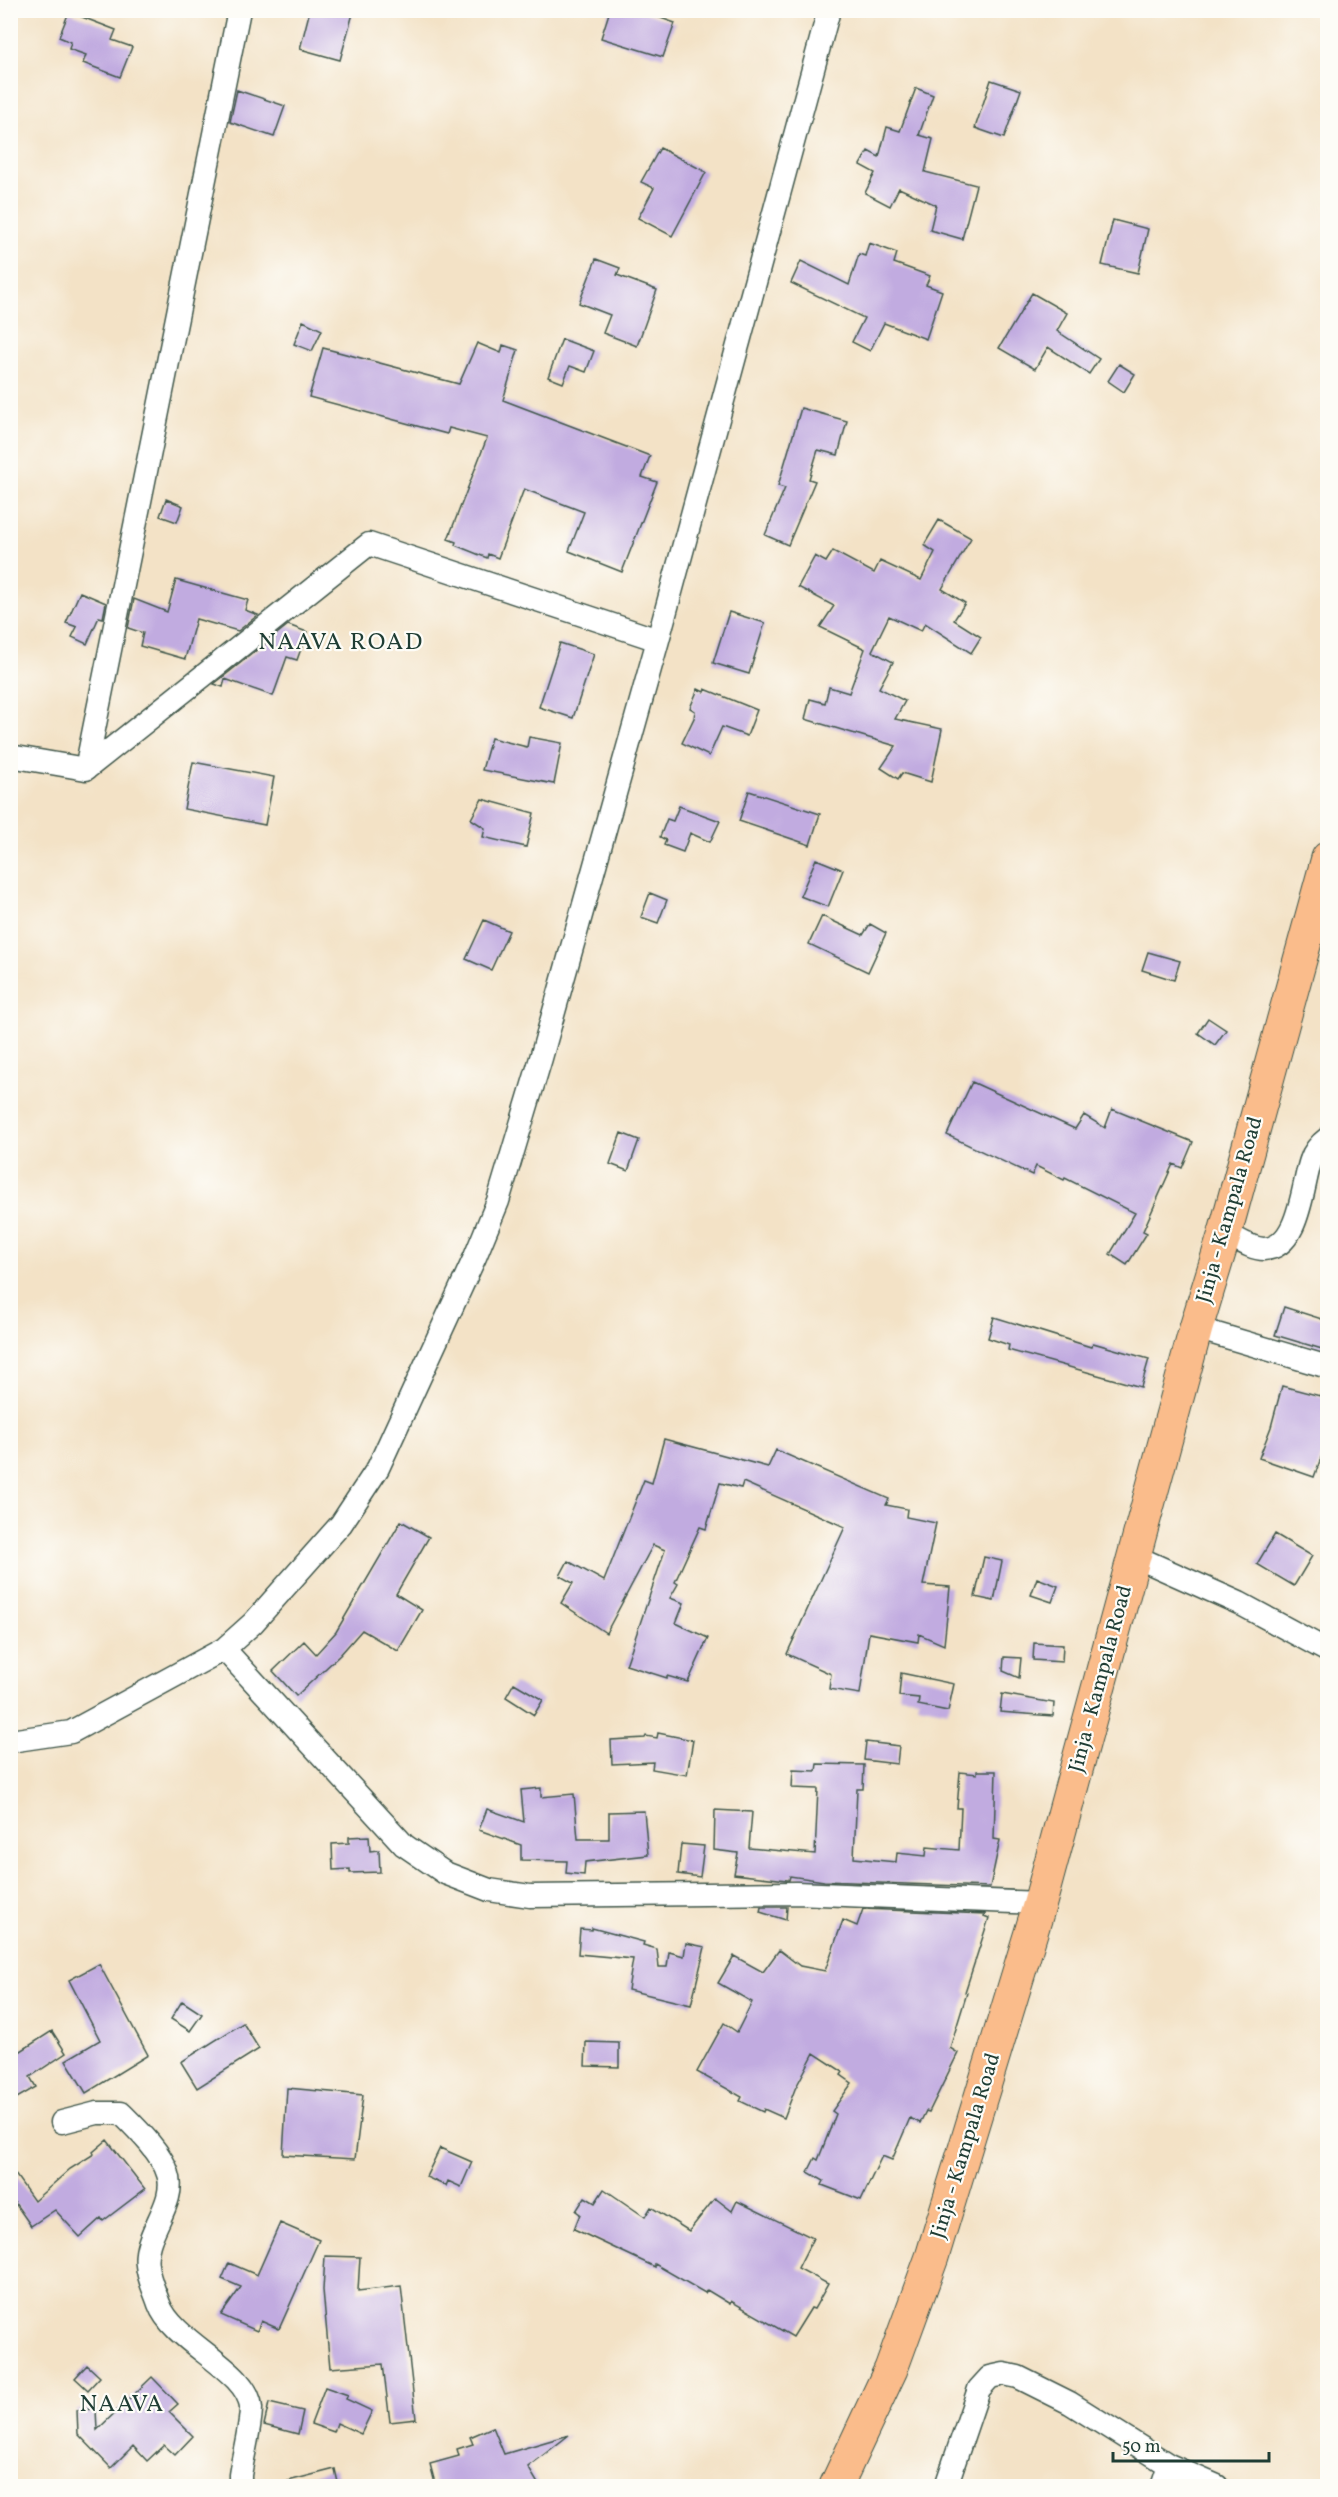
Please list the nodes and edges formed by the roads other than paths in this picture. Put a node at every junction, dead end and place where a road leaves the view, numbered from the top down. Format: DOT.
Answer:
graph roads {
  1 [pos="238,10"];
  2 [pos="829,10"];
  3 [pos="658,640"];
  4 [pos="10,756"];
  5 [pos="86,769"];
  6 [pos="1328,858"];
  7 [pos="1328,1138"];
  8 [pos="1225,1233"];
  9 [pos="1196,1329"];
  10 [pos="1328,1367"];
  11 [pos="1134,1556"];
  12 [pos="224,1649"];
  13 [pos="1328,1652"];
  14 [pos="10,1741"];
  15 [pos="1040,1903"];
  16 [pos="62,2122"];
  17 [pos="1166,2476"];
  18 [pos="240,2487"];
  19 [pos="836,2487"];
  20 [pos="946,2487"];
  21 [pos="1217,2487"];
  1 -- 5 [label="street"];
  2 -- 3 [label="street"];
  3 -- 5 [label="street"];
  3 -- 12 [label="street"];
  4 -- 5 [label="street"];
  6 -- 8 [label="highway, Jinja - Kampala Road"];
  7 -- 8 [label="street"];
  8 -- 9 [label="highway, Jinja - Kampala Road"];
  9 -- 10 [label="street"];
  9 -- 11 [label="highway, Jinja - Kampala Road"];
  11 -- 13 [label="street"];
  11 -- 15 [label="highway, Jinja - Kampala Road"];
  12 -- 14 [label="street"];
  12 -- 15 [label="street"];
  15 -- 19 [label="highway, Jinja - Kampala Road"];
  16 -- 18 [label="street"];
  17 -- 20 [label="street"];
  17 -- 21 [label="street"];
}
